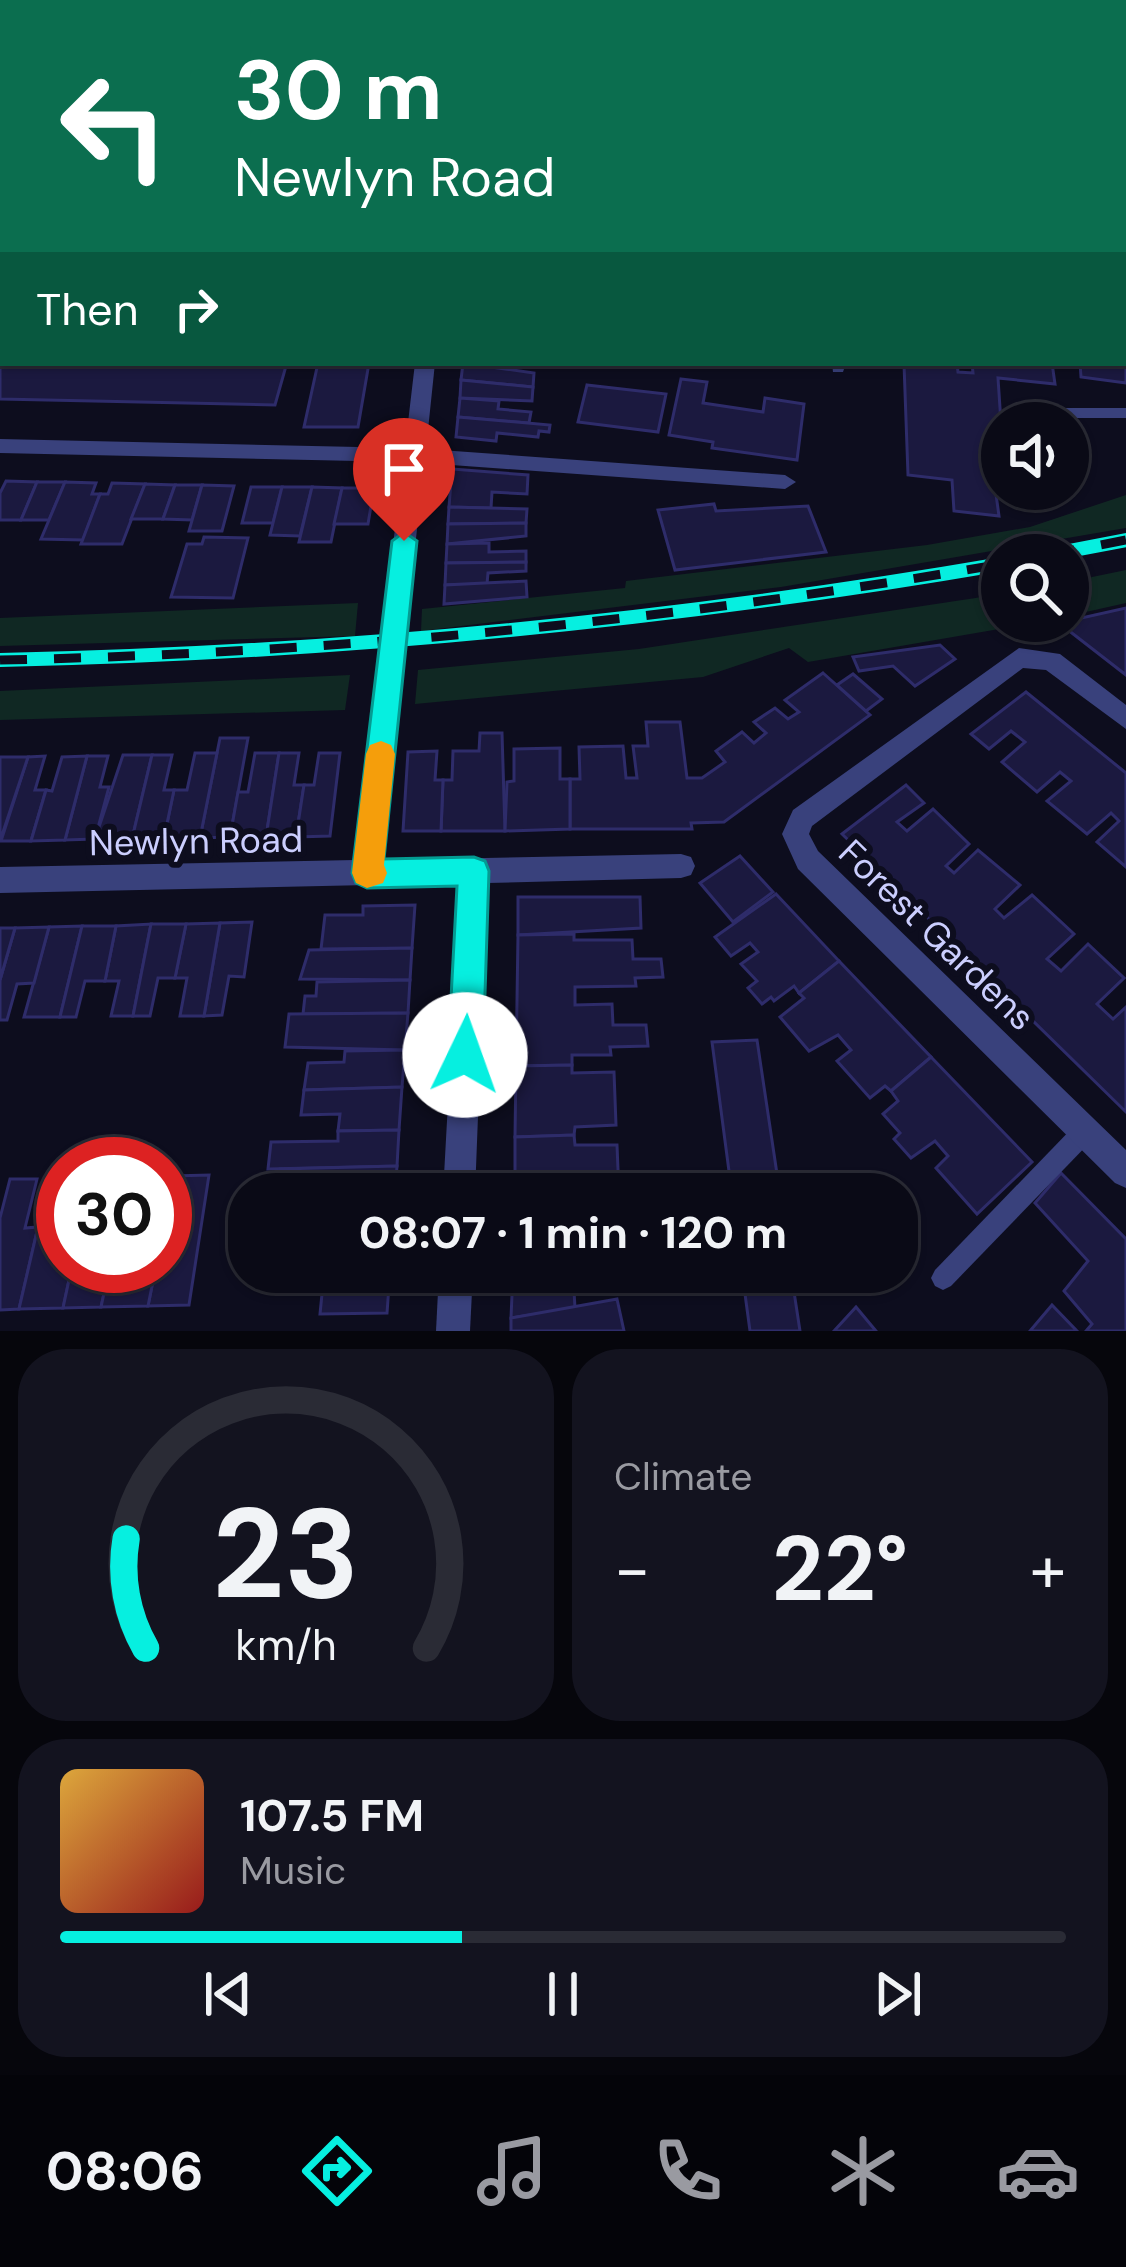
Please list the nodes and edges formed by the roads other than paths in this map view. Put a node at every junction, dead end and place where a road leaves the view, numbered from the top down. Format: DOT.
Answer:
graph roads {
  1 [pos="425,366"];
  2 [pos="1089,413"];
  3 [pos="1126,413"];
  4 [pos="0,446"];
  5 [pos="414,455"];
  6 [pos="785,482"];
  7 [pos="1126,719"];
  8 [pos="681,866"];
  9 [pos="474,871"];
  10 [pos="367,873"];
  11 [pos="0,880"];
  12 [pos="1085,1130"];
  13 [pos="1126,1172"];
  14 [pos="460,1173"];
  15 [pos="944,1278"];
  16 [pos="455,1293"];
  17 [pos="453,1331"];
  1 -- 5 [label="street"];
  2 -- 3 [label="lane"];
  4 -- 5 [label="street"];
  5 -- 6 [label="street"];
  5 -- 10 [label="street"];
  7 -- 12 [label="street, Forest Gardens"];
  8 -- 9 [label="street, Newlyn Road"];
  9 -- 10 [label="street, Newlyn Road"];
  9 -- 14 [label="street"];
  10 -- 11 [label="street, Newlyn Road"];
  12 -- 13 [label="street, Forest Gardens"];
  12 -- 15 [label="lane"];
  16 -- 17 [label="street"];
}
